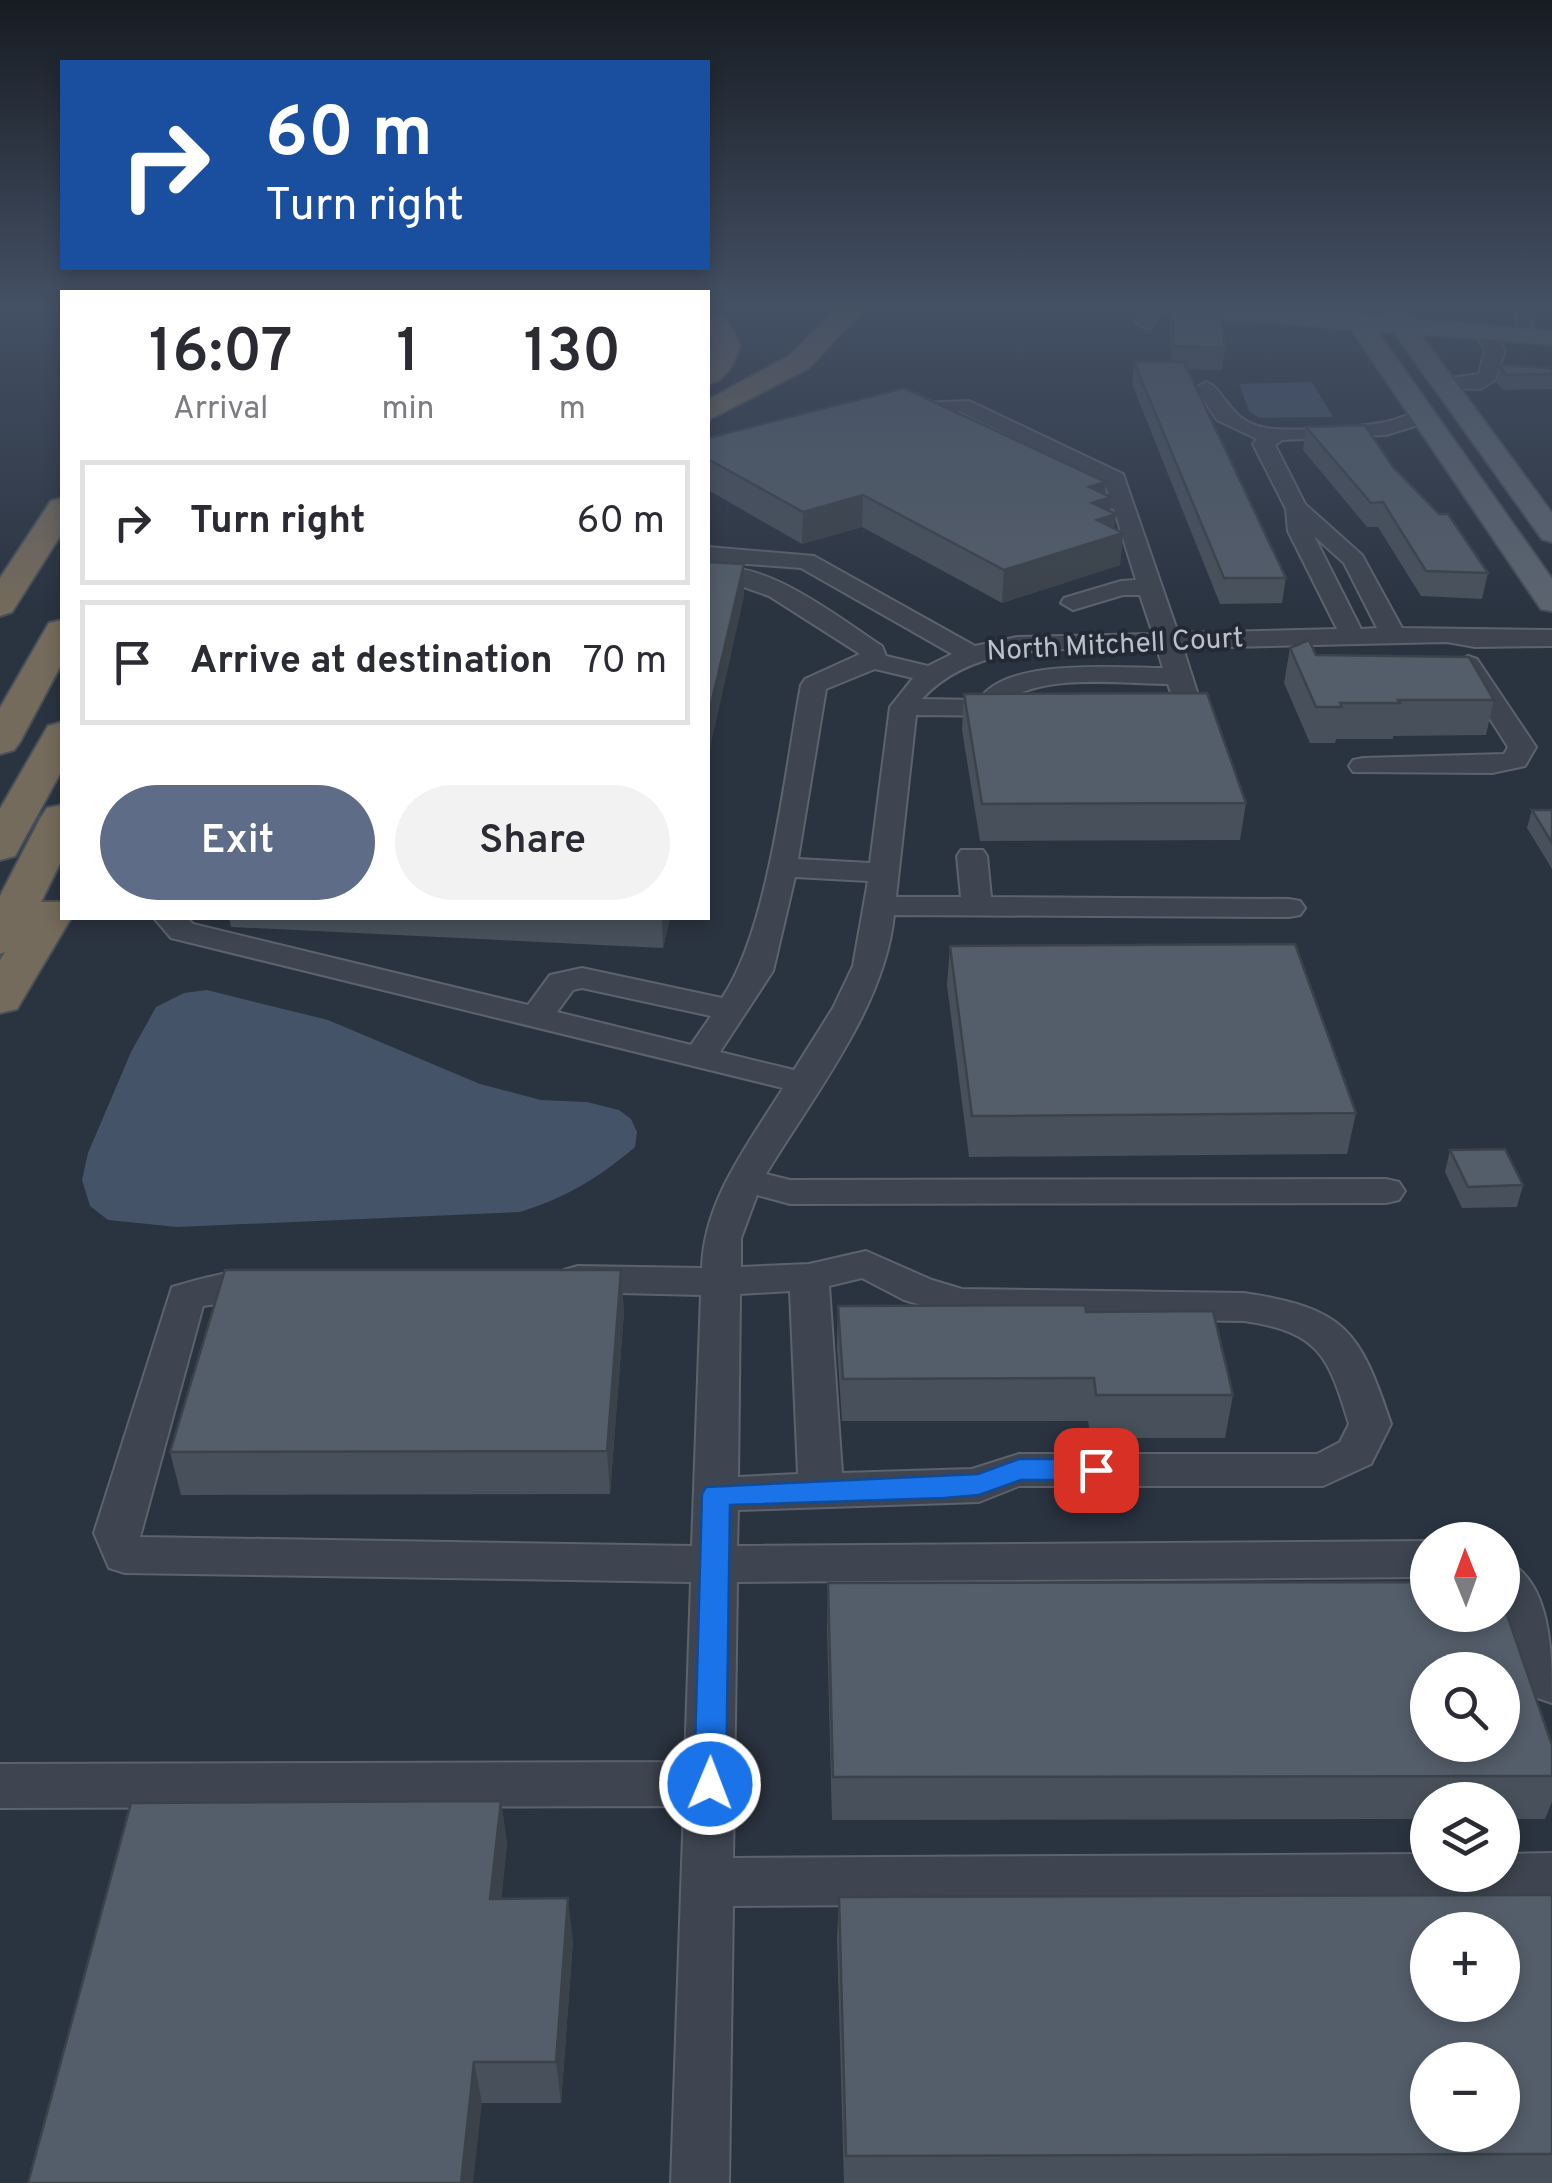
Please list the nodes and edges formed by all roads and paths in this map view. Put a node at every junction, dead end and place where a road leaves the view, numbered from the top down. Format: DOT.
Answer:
graph roads {
  1 [pos="919,410"];
  2 [pos="973,410"];
  3 [pos="1217,410"];
  4 [pos="1419,410"];
  5 [pos="1462,410"];
  6 [pos="1424,417"];
  7 [pos="1364,431"];
  8 [pos="962,434"];
  9 [pos="1270,436"];
  10 [pos="1443,446"];
  11 [pos="1051,477"];
  12 [pos="1123,503"];
  13 [pos="1296,506"];
  14 [pos="60,511"];
  15 [pos="1552,533"];
  16 [pos="710,554"];
  17 [pos="710,574"];
  18 [pos="1364,579"];
  19 [pos="1324,580"];
  20 [pos="1149,587"];
  21 [pos="60,600"];
  22 [pos="1552,602"];
  23 [pos="1074,603"];
  24 [pos="0,605"];
  25 [pos="1552,624"];
  26 [pos="1448,634"];
  27 [pos="60,635"];
  28 [pos="1394,636"];
  29 [pos="1353,637"];
  30 [pos="1552,638"];
  31 [pos="1166,642"];
  32 [pos="969,653"];
  33 [pos="872,661"];
  34 [pos="934,675"];
  35 [pos="1178,676"];
  36 [pos="1444,677"];
  37 [pos="1477,677"];
  38 [pos="0,682"];
  39 [pos="903,706"];
  40 [pos="993,708"];
  41 [pos="1032,708"];
  42 [pos="1131,708"];
  43 [pos="60,738"];
  44 [pos="0,742"];
  45 [pos="1363,766"];
  46 [pos="60,821"];
  47 [pos="0,847"];
  48 [pos="972,856"];
  49 [pos="782,867"];
  50 [pos="884,872"];
  51 [pos="60,895"];
  52 [pos="880,906"];
  53 [pos="977,907"];
  54 [pos="1288,908"];
  55 [pos="172,920"];
  56 [pos="0,940"];
  57 [pos="0,999"];
  58 [pos="730,1010"];
  59 [pos="534,1020"];
  60 [pos="699,1058"];
  61 [pos="804,1083"];
  62 [pos="744,1180"];
  63 [pos="1386,1191"];
  64 [pos="810,1277"];
  65 [pos="539,1280"];
  66 [pos="721,1282"];
  67 [pos="312,1284"];
  68 [pos="821,1492"];
  69 [pos="716,1494"];
  70 [pos="1410,1559"];
  71 [pos="715,1564"];
  72 [pos="1520,1602"];
  73 [pos="1552,1684"];
  74 [pos="710,1784"];
  75 [pos="0,1786"];
  76 [pos="1552,1877"];
  77 [pos="708,1882"];
  78 [pos="700,2183"];
  1 -- 8 [label="street"];
  2 -- 12 [label="street"];
  3 -- 9 [label="street"];
  4 -- 6 [label="main road"];
  5 -- 15 [label="main road"];
  6 -- 7 [label="street"];
  6 -- 10 [label="main road"];
  7 -- 9 [label="street"];
  7 -- 10 [label="street"];
  9 -- 13 [label="street"];
  10 -- 22 [label="main road"];
  11 -- 12 [label="street"];
  12 -- 20 [label="street"];
  13 -- 18 [label="street"];
  13 -- 19 [label="street"];
  14 -- 24 [label="highway"];
  16 -- 32 [label="street"];
  17 -- 33 [label="street"];
  18 -- 19 [label="street"];
  18 -- 28 [label="street"];
  19 -- 29 [label="street"];
  20 -- 23 [label="street"];
  20 -- 31 [label="street"];
  21 -- 38 [label="highway"];
  25 -- 26 [label="street, North Mitchell Court"];
  26 -- 28 [label="street, North Mitchell Court"];
  26 -- 30 [label="street, North Mitchell Court"];
  26 -- 37 [label="street"];
  27 -- 44 [label="highway"];
  28 -- 29 [label="street, North Mitchell Court"];
  29 -- 31 [label="street, North Mitchell Court"];
  31 -- 32 [label="street, North Mitchell Court"];
  31 -- 35 [label="street"];
  32 -- 34 [label="street, North Mitchell Court"];
  33 -- 34 [label="street"];
  33 -- 49 [label="street"];
  34 -- 39 [label="street, North Mitchell Court"];
  35 -- 40 [label="street"];
  35 -- 42 [label="street"];
  36 -- 37 [label="street"];
  37 -- 45 [label="street"];
  39 -- 40 [label="street"];
  39 -- 50 [label="street"];
  40 -- 41 [label="street"];
  43 -- 47 [label="highway"];
  46 -- 56 [label="highway"];
  48 -- 53 [label="street"];
  49 -- 50 [label="street"];
  49 -- 58 [label="street"];
  50 -- 52 [label="street"];
  51 -- 57 [label="highway"];
  52 -- 53 [label="street"];
  52 -- 61 [label="street"];
  53 -- 54 [label="street"];
  55 -- 59 [label="street"];
  58 -- 59 [label="street"];
  58 -- 60 [label="street"];
  59 -- 60 [label="street"];
  60 -- 61 [label="street"];
  61 -- 62 [label="street"];
  62 -- 63 [label="street"];
  62 -- 66 [label="street"];
  64 -- 66 [label="street"];
  64 -- 68 [label="street"];
  64 -- 68 [label="street"];
  65 -- 66 [label="street"];
  66 -- 69 [label="street"];
  67 -- 71 [label="street"];
  68 -- 69 [label="street"];
  69 -- 71 [label="street"];
  70 -- 71 [label="street"];
  71 -- 74 [label="street"];
  72 -- 73 [label="street"];
  74 -- 75 [label="street"];
  74 -- 77 [label="street"];
  76 -- 77 [label="street"];
  77 -- 78 [label="street"];
}
